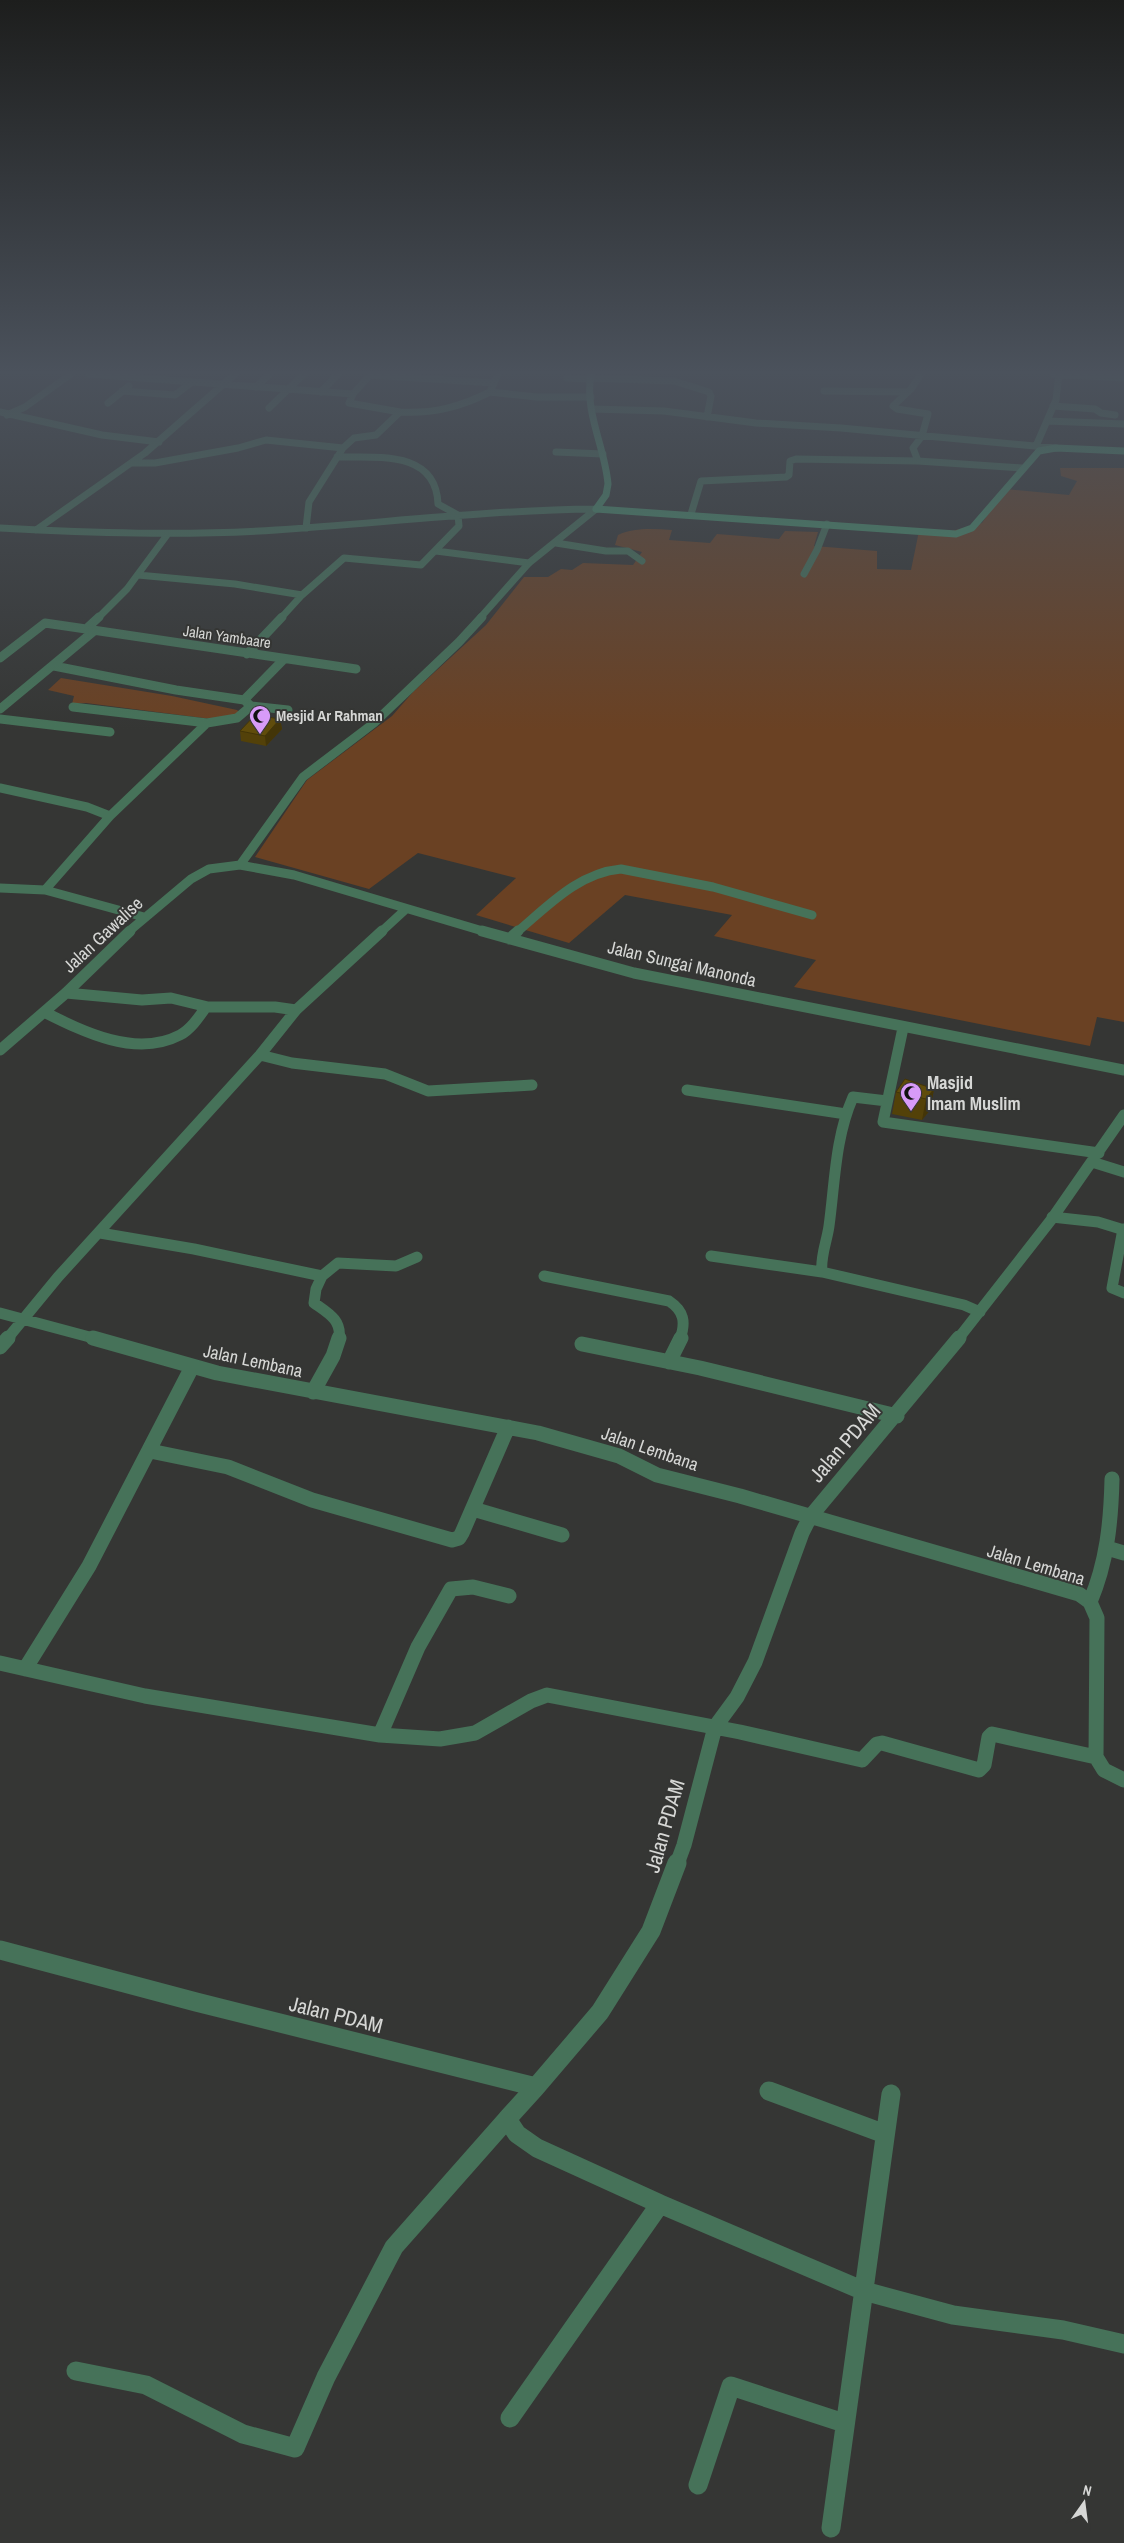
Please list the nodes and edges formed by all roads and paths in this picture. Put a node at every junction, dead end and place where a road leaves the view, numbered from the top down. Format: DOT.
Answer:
graph roads {
  1 [pos="85,493"];
  2 [pos="315,493"];
  3 [pos="436,493"];
  4 [pos="605,493"];
  5 [pos="697,493"];
  6 [pos="1001,493"];
  7 [pos="596,509"];
  8 [pos="691,514"];
  9 [pos="458,515"];
  10 [pos="827,524"];
  11 [pos="0,528"];
  12 [pos="306,528"];
  13 [pos="36,530"];
  14 [pos="166,535"];
  15 [pos="556,543"];
  16 [pos="436,552"];
  17 [pos="642,561"];
  18 [pos="529,563"];
  19 [pos="804,574"];
  20 [pos="138,575"];
  21 [pos="302,595"];
  22 [pos="90,630"];
  23 [pos="247,654"];
  24 [pos="0,658"];
  25 [pos="284,659"];
  26 [pos="54,666"];
  27 [pos="356,669"];
  28 [pos="247,703"];
  29 [pos="73,707"];
  30 [pos="0,709"];
  31 [pos="288,710"];
  32 [pos="107,711"];
  33 [pos="0,719"];
  34 [pos="207,723"];
  35 [pos="90,728"];
  36 [pos="110,732"];
  37 [pos="0,788"];
  38 [pos="110,816"];
  39 [pos="240,865"];
  40 [pos="0,888"];
  41 [pos="45,890"];
  42 [pos="406,909"];
  43 [pos="812,915"];
  44 [pos="144,917"];
  45 [pos="509,940"];
  46 [pos="66,993"];
  47 [pos="206,1007"];
  48 [pos="296,1010"];
  49 [pos="44,1012"];
  50 [pos="903,1028"];
  51 [pos="0,1050"];
  52 [pos="260,1055"];
  53 [pos="1124,1070"];
  54 [pos="532,1085"];
  55 [pos="687,1090"];
  56 [pos="887,1101"];
  57 [pos="846,1114"];
  58 [pos="1124,1115"];
  59 [pos="1096,1157"];
  60 [pos="1124,1172"];
  61 [pos="1052,1217"];
  62 [pos="1124,1230"];
  63 [pos="100,1233"];
  64 [pos="711,1256"];
  65 [pos="417,1257"];
  66 [pos="822,1272"];
  67 [pos="322,1276"];
  68 [pos="544,1276"];
  69 [pos="1124,1293"];
  70 [pos="980,1312"];
  71 [pos="0,1314"];
  72 [pos="24,1318"];
  73 [pos="582,1344"];
  74 [pos="0,1347"];
  75 [pos="669,1362"];
  76 [pos="192,1367"];
  77 [pos="314,1392"];
  78 [pos="896,1416"];
  79 [pos="508,1427"];
  80 [pos="150,1451"];
  81 [pos="1112,1479"];
  82 [pos="473,1509"];
  83 [pos="810,1517"];
  84 [pos="562,1535"];
  85 [pos="1107,1548"];
  86 [pos="1124,1553"];
  87 [pos="509,1596"];
  88 [pos="1090,1602"];
  89 [pos="0,1663"];
  90 [pos="25,1669"];
  91 [pos="718,1728"];
  92 [pos="380,1735"];
  93 [pos="1096,1757"];
  94 [pos="1124,1780"];
  95 [pos="0,1950"];
  96 [pos="536,2087"];
  97 [pos="769,2091"];
  98 [pos="891,2094"];
  99 [pos="507,2119"];
  100 [pos="885,2134"];
  101 [pos="660,2204"];
  102 [pos="864,2291"];
  103 [pos="1124,2344"];
  104 [pos="76,2371"];
  105 [pos="510,2418"];
  106 [pos="844,2423"];
  107 [pos="698,2486"];
  108 [pos="831,2528"];
  1 -- 13 [label="street"];
  2 -- 12 [label="street"];
  3 -- 9 [label="street"];
  4 -- 7 [label="street"];
  5 -- 8 [label="street"];
  6 -- 10 [label="street"];
  7 -- 8 [label="street"];
  7 -- 9 [label="street"];
  7 -- 15 [label="street"];
  8 -- 10 [label="street"];
  9 -- 12 [label="street"];
  9 -- 16 [label="street"];
  10 -- 19 [label="street"];
  11 -- 13 [label="street"];
  12 -- 14 [label="street"];
  13 -- 14 [label="street"];
  14 -- 20 [label="street"];
  15 -- 17 [label="street"];
  15 -- 18 [label="street"];
  16 -- 18 [label="street"];
  16 -- 21 [label="street"];
  18 -- 39 [label="street"];
  20 -- 21 [label="street"];
  20 -- 22 [label="street"];
  21 -- 23 [label="street"];
  22 -- 23 [label="street, Jalan Yambaare"];
  22 -- 24 [label="street, Jalan Yambaare"];
  22 -- 26 [label="street"];
  23 -- 25 [label="street, Jalan Yambaare"];
  25 -- 27 [label="street, Jalan Yambaare"];
  25 -- 28 [label="street"];
  26 -- 28 [label="street"];
  26 -- 30 [label="street"];
  28 -- 31 [label="street"];
  28 -- 34 [label="street"];
  29 -- 32 [label="street"];
  32 -- 34 [label="street"];
  32 -- 35 [label="street"];
  33 -- 35 [label="street"];
  34 -- 38 [label="street"];
  35 -- 36 [label="street"];
  37 -- 38 [label="street"];
  38 -- 41 [label="street"];
  39 -- 42 [label="street, Jalan Sungai Manonda"];
  39 -- 44 [label="street, Jalan Gawalise"];
  40 -- 41 [label="street"];
  41 -- 44 [label="street"];
  42 -- 45 [label="street, Jalan Sungai Manonda"];
  42 -- 48 [label="street"];
  43 -- 45 [label="street"];
  44 -- 46 [label="street, Jalan Gawalise"];
  45 -- 50 [label="street, Jalan Sungai Manonda"];
  46 -- 47 [label="street"];
  46 -- 49 [label="street, Jalan Gawalise"];
  47 -- 48 [label="street"];
  47 -- 49 [label="street"];
  48 -- 52 [label="street"];
  49 -- 51 [label="street, Jalan Gawalise"];
  50 -- 53 [label="street, Jalan Sungai Manonda"];
  50 -- 56 [label="street"];
  52 -- 54 [label="street"];
  52 -- 63 [label="street"];
  55 -- 57 [label="street"];
  56 -- 57 [label="street"];
  56 -- 59 [label="street"];
  57 -- 66 [label="street"];
  58 -- 59 [label="street, Jalan PDAM"];
  59 -- 60 [label="street"];
  59 -- 61 [label="street, Jalan PDAM"];
  61 -- 62 [label="street"];
  61 -- 70 [label="street, Jalan PDAM"];
  62 -- 69 [label="street"];
  63 -- 67 [label="street"];
  63 -- 72 [label="street"];
  64 -- 66 [label="street"];
  65 -- 67 [label="street"];
  66 -- 70 [label="street"];
  67 -- 77 [label="street"];
  68 -- 75 [label="street"];
  70 -- 78 [label="street, Jalan PDAM"];
  71 -- 72 [label="street, Jalan Lembana"];
  72 -- 74 [label="street"];
  72 -- 76 [label="street, Jalan Lembana"];
  73 -- 75 [label="street"];
  75 -- 78 [label="street"];
  76 -- 77 [label="street, Jalan Lembana"];
  76 -- 80 [label="street"];
  77 -- 79 [label="street, Jalan Lembana"];
  78 -- 83 [label="street, Jalan PDAM"];
  79 -- 82 [label="street"];
  79 -- 83 [label="street, Jalan Lembana"];
  80 -- 82 [label="street"];
  80 -- 90 [label="street"];
  81 -- 85 [label="street"];
  82 -- 84 [label="street"];
  83 -- 88 [label="street, Jalan Lembana"];
  83 -- 91 [label="street, Jalan PDAM"];
  85 -- 86 [label="street"];
  85 -- 88 [label="street"];
  87 -- 92 [label="street"];
  88 -- 93 [label="street, Jalan Lembana"];
  89 -- 90 [label="street"];
  90 -- 92 [label="street"];
  91 -- 92 [label="street"];
  91 -- 93 [label="street"];
  91 -- 96 [label="street, Jalan PDAM"];
  93 -- 94 [label="street"];
  95 -- 96 [label="street, Jalan PDAM"];
  96 -- 99 [label="street"];
  97 -- 100 [label="street"];
  98 -- 100 [label="street"];
  99 -- 101 [label="street"];
  99 -- 104 [label="street"];
  100 -- 102 [label="street"];
  101 -- 102 [label="street"];
  101 -- 105 [label="street"];
  102 -- 103 [label="street"];
  102 -- 106 [label="street"];
  106 -- 107 [label="street"];
  106 -- 108 [label="street"];
}
